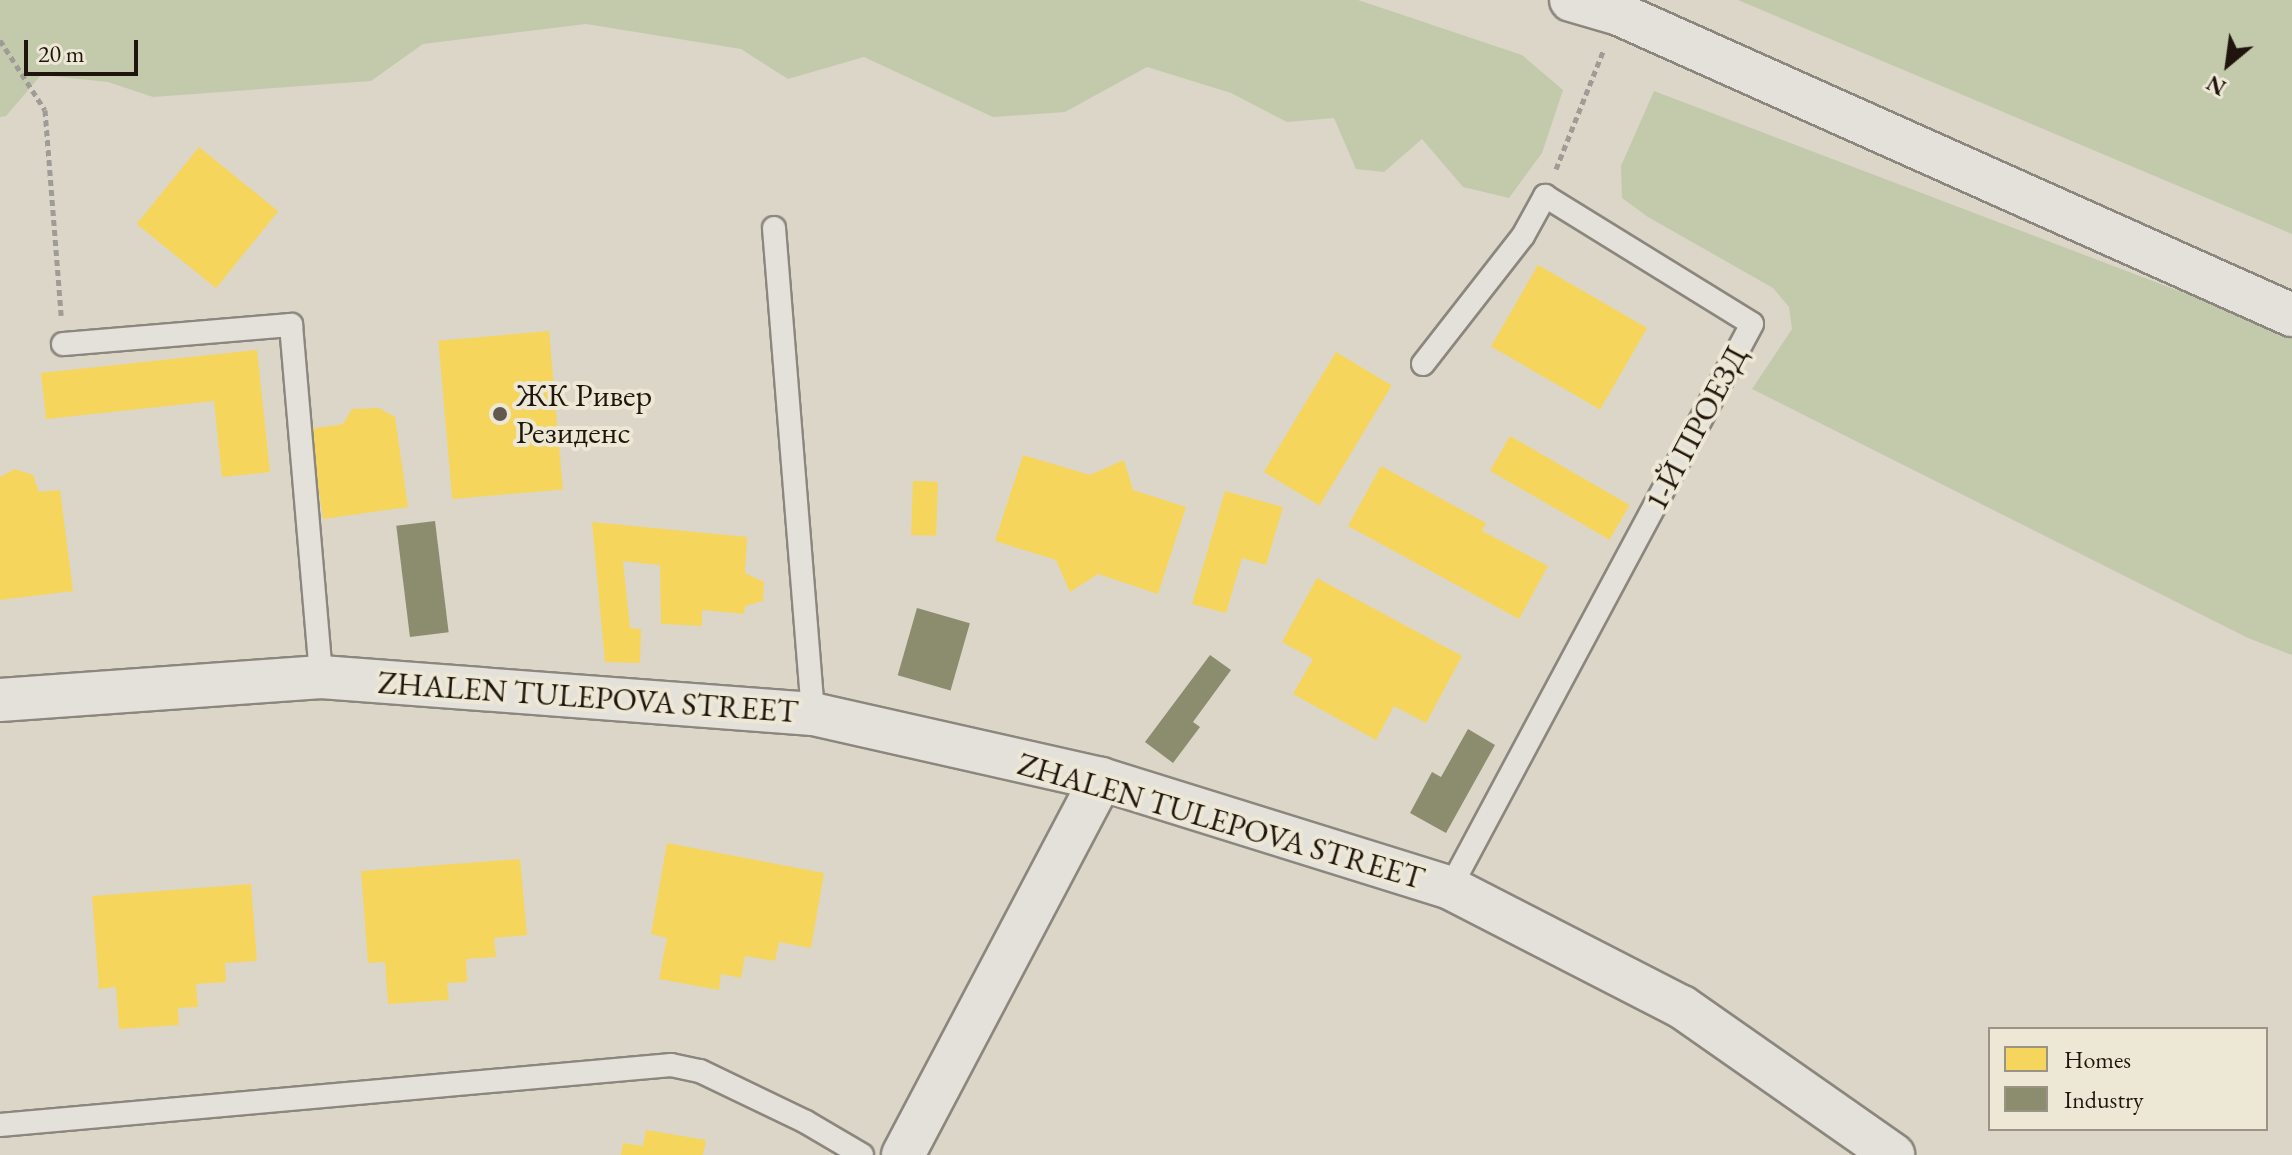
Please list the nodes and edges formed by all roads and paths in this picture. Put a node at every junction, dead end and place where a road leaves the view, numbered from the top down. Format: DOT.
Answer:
graph roads {
  1 [pos="1571,0"];
  2 [pos="1619,14"];
  3 [pos="0,40"];
  4 [pos="1545,196"];
  5 [pos="774,228"];
  6 [pos="2292,315"];
  7 [pos="63,344"];
  8 [pos="1423,364"];
  9 [pos="321,677"];
  10 [pos="0,700"];
  11 [pos="813,714"];
  12 [pos="1101,779"];
  13 [pos="1450,888"];
  14 [pos="0,1125"];
  15 [pos="862,1155"];
  16 [pos="903,1155"];
  17 [pos="1893,1155"];
  1 -- 2 [label="street"];
  2 -- 4 [label="path"];
  2 -- 6 [label="street"];
  3 -- 7 [label="path"];
  4 -- 8 [label="lane"];
  4 -- 13 [label="lane, 1-Й ПРОЕЗД"];
  5 -- 11 [label="lane"];
  7 -- 9 [label="lane"];
  9 -- 10 [label="street, ZHALEN TULEPOVA STREET"];
  9 -- 11 [label="street, ZHALEN TULEPOVA STREET"];
  11 -- 12 [label="street, ZHALEN TULEPOVA STREET"];
  12 -- 13 [label="street, ZHALEN TULEPOVA STREET"];
  12 -- 16 [label="street"];
  13 -- 17 [label="street, ZHALEN TULEPOVA STREET"];
  14 -- 15 [label="lane"];
}
